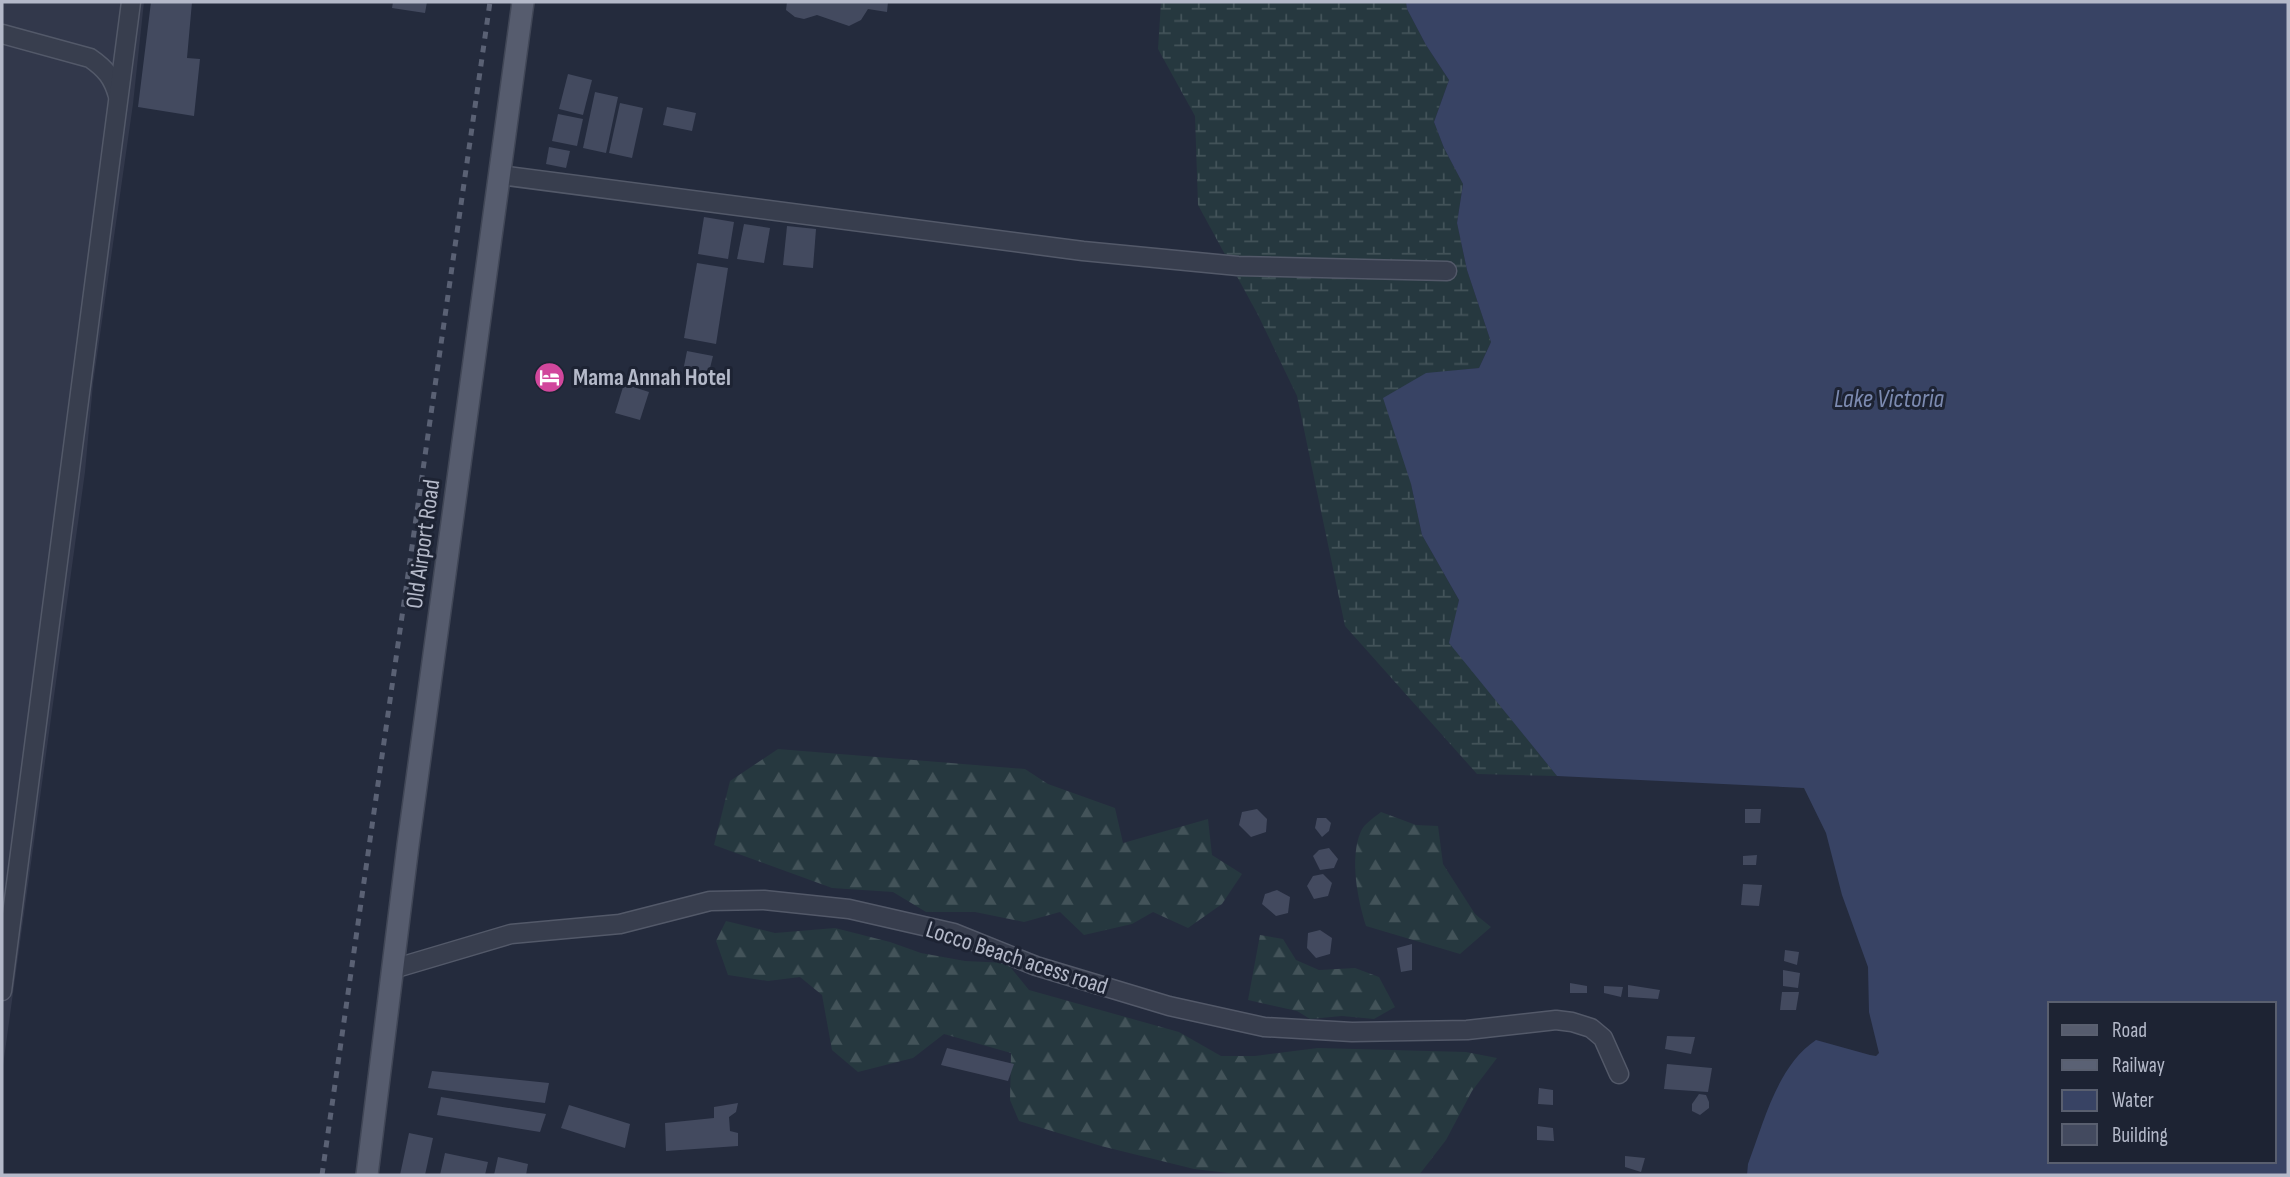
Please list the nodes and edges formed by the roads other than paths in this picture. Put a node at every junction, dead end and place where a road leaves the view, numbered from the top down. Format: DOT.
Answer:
graph roads {
  1 [pos="131,2"];
  2 [pos="523,2"];
  3 [pos="2,34"];
  4 [pos="126,38"];
  5 [pos="90,58"];
  6 [pos="118,96"];
  7 [pos="500,175"];
  8 [pos="1447,271"];
  9 [pos="393,969"];
  10 [pos="2,991"];
  11 [pos="1619,1074"];
  12 [pos="367,1175"];
  1 -- 4 [label="street"];
  2 -- 7 [label="main road, Old Airport Road"];
  3 -- 5 [label="street"];
  4 -- 5 [label="street"];
  4 -- 6 [label="street"];
  5 -- 6 [label="street"];
  6 -- 10 [label="street"];
  7 -- 8 [label="street"];
  7 -- 9 [label="main road, Old Airport Road"];
  9 -- 11 [label="street, Locco Beach acess road"];
  9 -- 12 [label="main road, Old Airport Road"];
}
